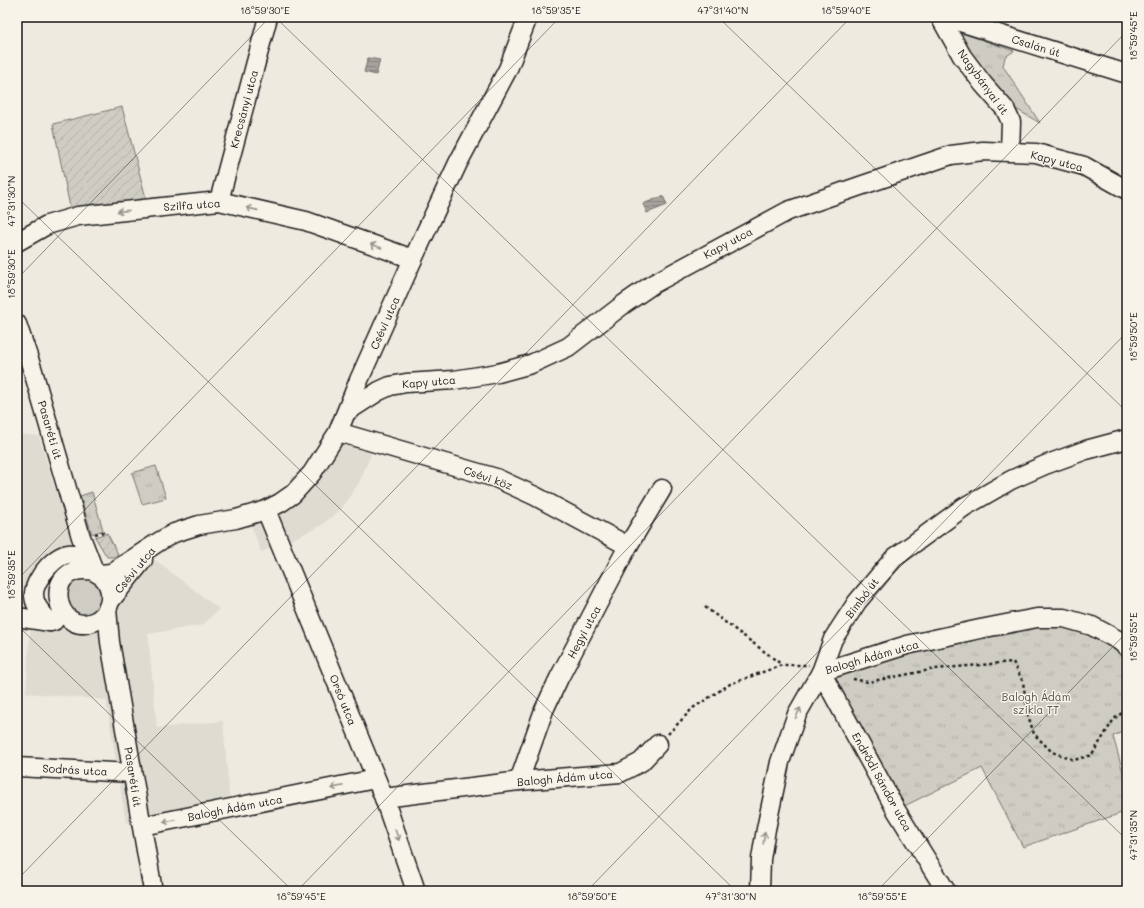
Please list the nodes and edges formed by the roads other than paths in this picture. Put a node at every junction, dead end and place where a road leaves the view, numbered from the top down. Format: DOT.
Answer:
graph roads {
  1 [pos="268,17"];
  2 [pos="528,17"];
  3 [pos="940,17"];
  4 [pos="944,17"];
  5 [pos="1127,74"];
  6 [pos="1010,151"];
  7 [pos="1127,190"];
  8 [pos="219,201"];
  9 [pos="17,242"];
  10 [pos="413,259"];
  11 [pos="17,324"];
  12 [pos="348,411"];
  13 [pos="338,432"];
  14 [pos="1127,440"];
  15 [pos="662,489"];
  16 [pos="266,510"];
  17 [pos="160,541"];
  18 [pos="628,546"];
  19 [pos="87,568"];
  20 [pos="57,592"];
  21 [pos="36,605"];
  22 [pos="109,605"];
  23 [pos="17,606"];
  24 [pos="17,617"];
  25 [pos="58,619"];
  26 [pos="82,624"];
  27 [pos="1127,647"];
  28 [pos="114,663"];
  29 [pos="821,672"];
  30 [pos="658,744"];
  31 [pos="17,767"];
  32 [pos="132,773"];
  33 [pos="376,779"];
  34 [pos="519,781"];
  35 [pos="384,798"];
  36 [pos="142,826"];
  37 [pos="761,859"];
  38 [pos="153,891"];
  39 [pos="416,891"];
  40 [pos="760,891"];
  41 [pos="772,891"];
  42 [pos="946,891"];
  1 -- 8 [label="street, Krecsányi utca"];
  2 -- 10 [label="street, Csévi utca"];
  3 -- 6 [label="street, Nagybányai út"];
  4 -- 5 [label="street, Csalán út"];
  6 -- 7 [label="street, Kapy utca"];
  6 -- 12 [label="street, Kapy utca"];
  8 -- 9 [label="street, Szilfa utca, one-way"];
  10 -- 8 [label="street, Szilfa utca, one-way"];
  10 -- 12 [label="street, Csévi utca"];
  11 -- 19 [label="street, Pasaréti út"];
  12 -- 13 [label="street, Csévi utca"];
  13 -- 16 [label="street, Csévi utca"];
  13 -- 18 [label="street, Csévi köz"];
  14 -- 29 [label="street, Bimbó út"];
  15 -- 18 [label="street, Hegyi utca"];
  16 -- 17 [label="street, Csévi utca"];
  16 -- 33 [label="street, Orsó utca"];
  17 -- 19 [label="street, Csévi utca"];
  17 -- 22 [label="street, Csévi utca"];
  18 -- 34 [label="street, Hegyi utca"];
  19 -- 20 [label="street"];
  19 -- 21 [label="street"];
  19 -- 22 [label="street"];
  20 -- 21 [label="street"];
  20 -- 25 [label="street"];
  21 -- 23 [label="street"];
  21 -- 25 [label="street"];
  22 -- 26 [label="street"];
  22 -- 28 [label="street, Pasaréti út"];
  24 -- 25 [label="street"];
  25 -- 26 [label="street"];
  26 -- 28 [label="street, Pasaréti út"];
  27 -- 29 [label="street, Balogh Ádám utca"];
  28 -- 32 [label="street, Pasaréti út"];
  37 -- 29 [label="street, Bimbó út, one-way"];
  29 -- 42 [label="street, Endrődi Sándor utca"];
  30 -- 34 [label="street, Balogh Ádám utca"];
  31 -- 32 [label="street, Sodrás utca"];
  32 -- 36 [label="street, Pasaréti út"];
  33 -- 35 [label="street, Orsó utca"];
  33 -- 36 [label="street, Balogh Ádám utca, one-way"];
  34 -- 35 [label="street, Balogh Ádám utca"];
  35 -- 39 [label="street, Orsó utca, one-way"];
  36 -- 38 [label="street, Pasaréti út"];
  37 -- 40 [label="street, Bimbó út"];
  37 -- 41 [label="street"];
}
